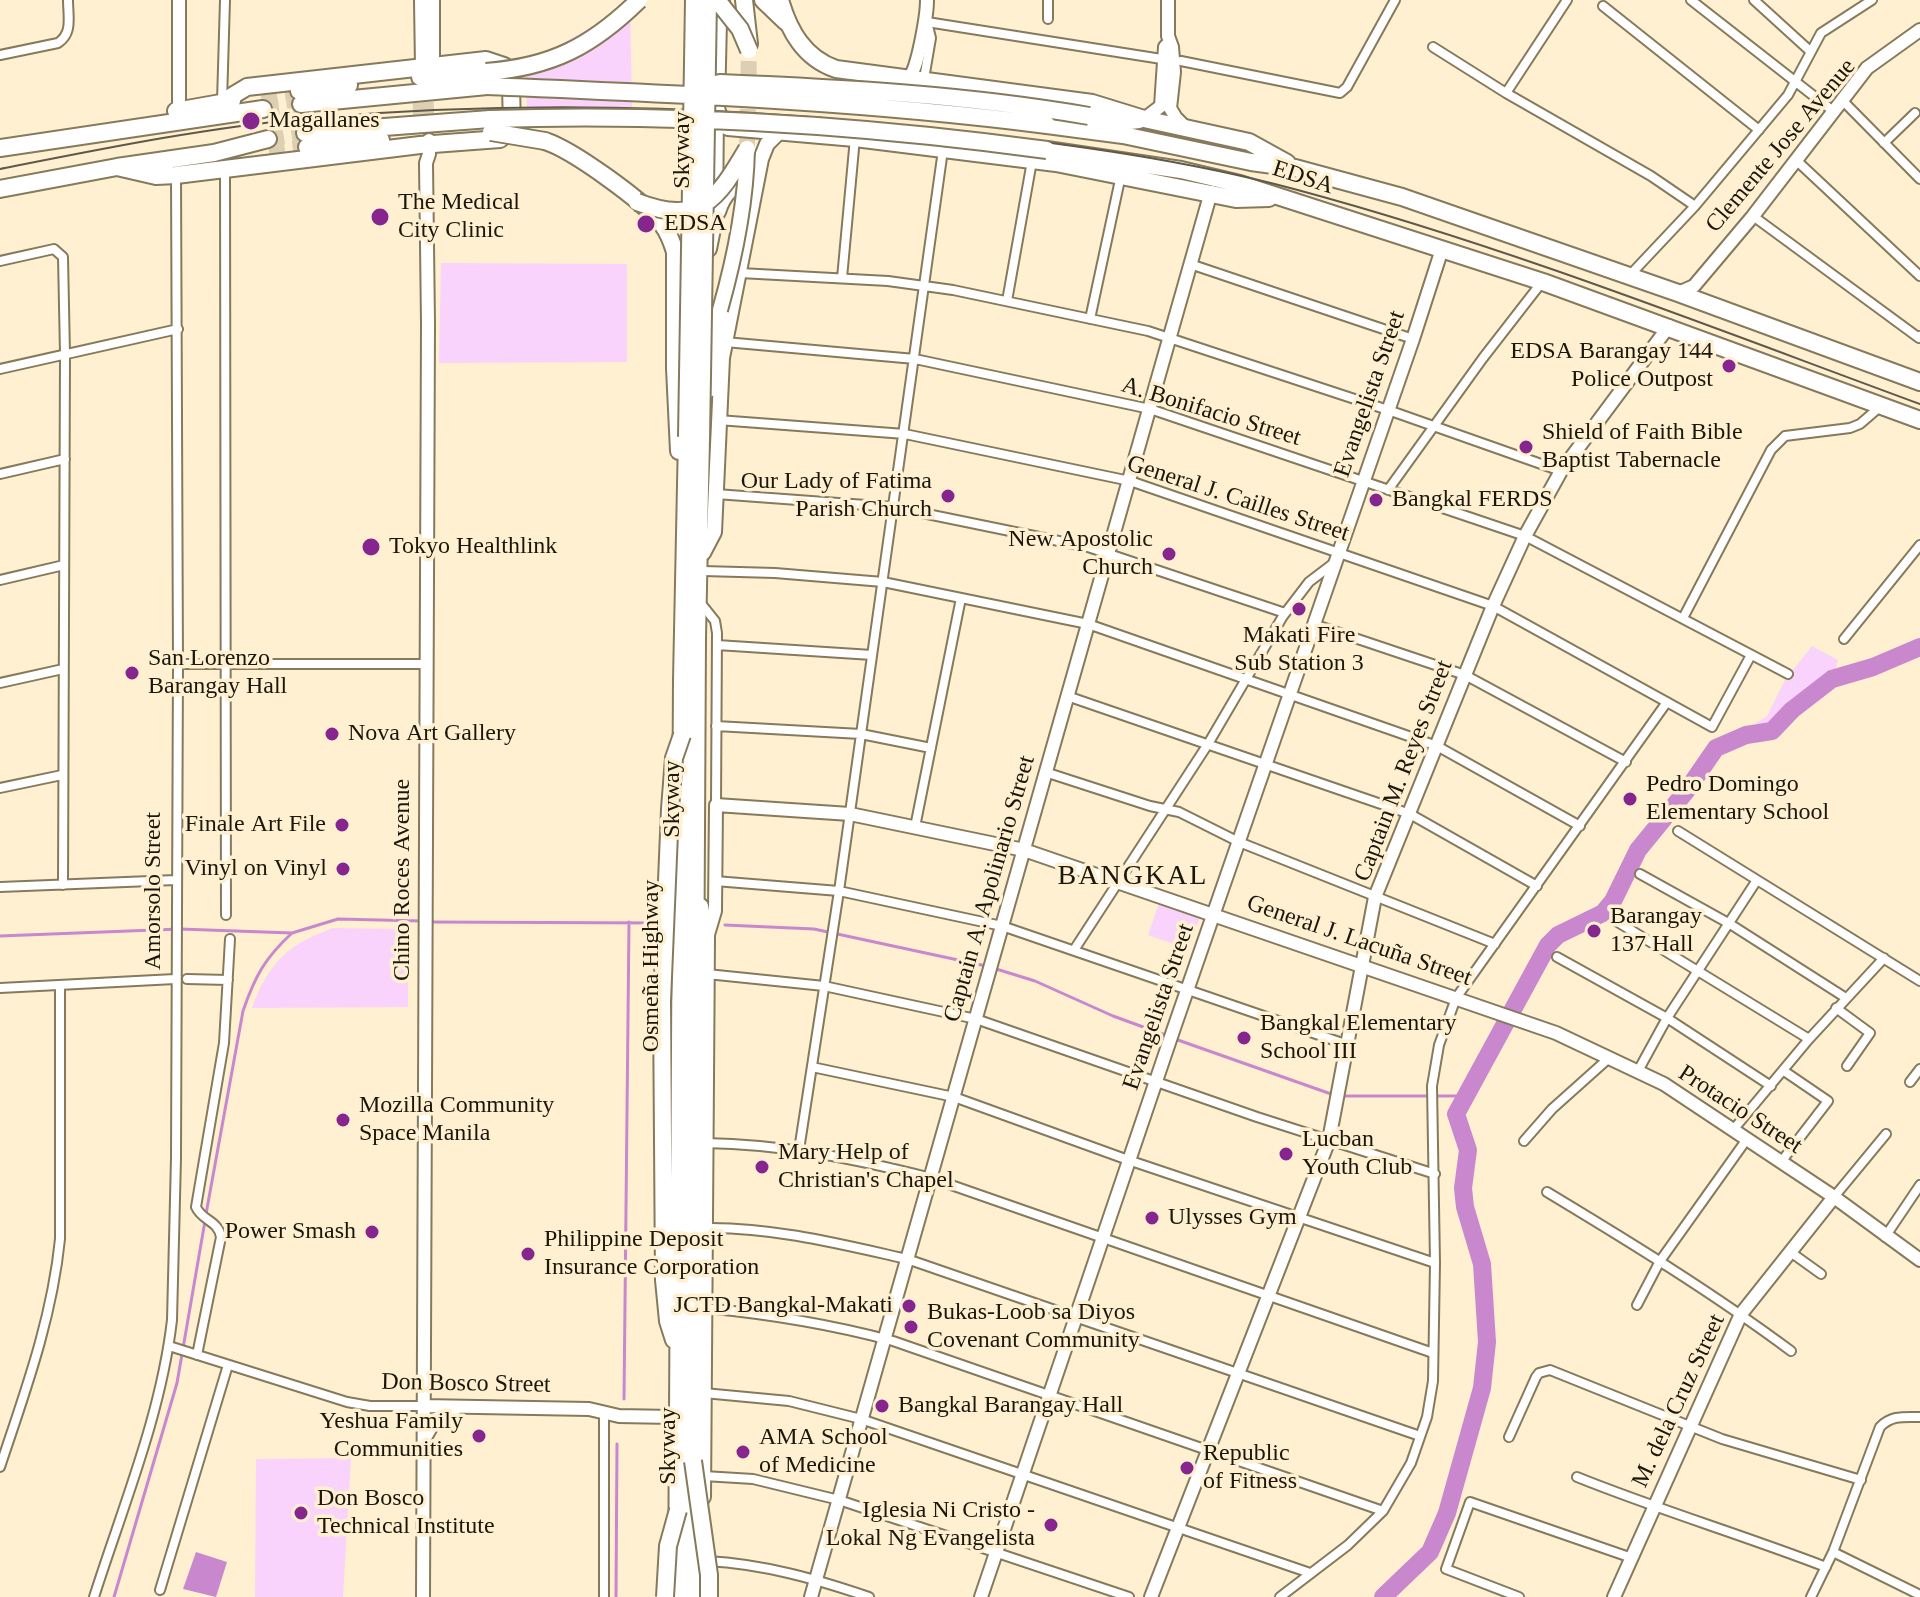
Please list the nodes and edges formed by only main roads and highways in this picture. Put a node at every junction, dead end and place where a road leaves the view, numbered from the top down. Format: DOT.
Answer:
graph roads {
  1 [pos="639,0"];
  2 [pos="693,0"];
  3 [pos="715,0"];
  4 [pos="744,0"];
  5 [pos="763,0"];
  6 [pos="780,0"];
  7 [pos="787,23"];
  8 [pos="487,79"];
  9 [pos="668,93"];
  10 [pos="300,98"];
  11 [pos="222,102"];
  12 [pos="716,108"];
  13 [pos="1144,119"];
  14 [pos="490,126"];
  15 [pos="779,132"];
  16 [pos="38,140"];
  17 [pos="306,140"];
  18 [pos="268,145"];
  19 [pos="0,148"];
  20 [pos="747,149"];
  21 [pos="117,167"];
  22 [pos="1295,168"];
  23 [pos="0,189"];
  24 [pos="756,192"];
  25 [pos="1281,197"];
  26 [pos="637,202"];
  27 [pos="715,219"];
  28 [pos="686,327"];
  29 [pos="1920,382"];
  30 [pos="1920,420"];
  31 [pos="680,492"];
  32 [pos="703,553"];
  33 [pos="682,735"];
  34 [pos="674,1340"];
  35 [pos="693,1461"];
  36 [pos="678,1510"];
  37 [pos="665,1597"];
  38 [pos="675,1597"];
  39 [pos="695,1597"];
  40 [pos="709,1597"];
  1 -- 8 [label="highway, bridge"];
  2 -- 28 [label="main road, Osmeña Highway"];
  2 -- 33 [label="highway, Skyway, bridge"];
  3 -- 4 [label="highway, bridge"];
  3 -- 12 [label="highway"];
  3 -- 35 [label="highway, Skyway, bridge"];
  5 -- 7 [label="highway"];
  6 -- 7 [label="highway"];
  7 -- 13 [label="highway"];
  8 -- 9 [label="highway, EDSA, bridge"];
  8 -- 10 [label="highway"];
  9 -- 13 [label="highway, bridge"];
  9 -- 22 [label="highway, EDSA, bridge"];
  11 -- 16 [label="highway"];
  11 -- 16 [label="highway"];
  11 -- 21 [label="highway"];
  12 -- 15 [label="highway"];
  12 -- 27 [label="main road"];
  13 -- 22 [label="highway, EDSA"];
  14 -- 17 [label="highway, EDSA"];
  14 -- 25 [label="highway, EDSA, bridge"];
  14 -- 26 [label="highway, bridge"];
  15 -- 24 [label="main road, Osmeña Highway"];
  15 -- 25 [label="highway"];
  16 -- 19 [label="highway"];
  18 -- 21 [label="highway"];
  20 -- 26 [label="highway, bridge"];
  20 -- 32 [label="main road, Osmeña Highway, bridge"];
  21 -- 23 [label="highway"];
  22 -- 29 [label="highway, EDSA"];
  24 -- 27 [label="main road"];
  24 -- 32 [label="main road, Osmeña Highway"];
  25 -- 30 [label="highway, EDSA"];
  26 -- 31 [label="highway"];
  27 -- 28 [label="main road"];
  28 -- 31 [label="main road, Osmeña Highway"];
  31 -- 34 [label="main road, Osmeña Highway"];
  32 -- 39 [label="main road, Osmeña Highway"];
  33 -- 34 [label="highway, bridge"];
  33 -- 36 [label="highway, Skyway, bridge"];
  34 -- 38 [label="main road, Osmeña Highway"];
  35 -- 39 [label="highway, Skyway, bridge"];
  35 -- 40 [label="highway, bridge"];
  36 -- 37 [label="highway, bridge"];
  36 -- 38 [label="highway, Skyway, bridge"];
}
